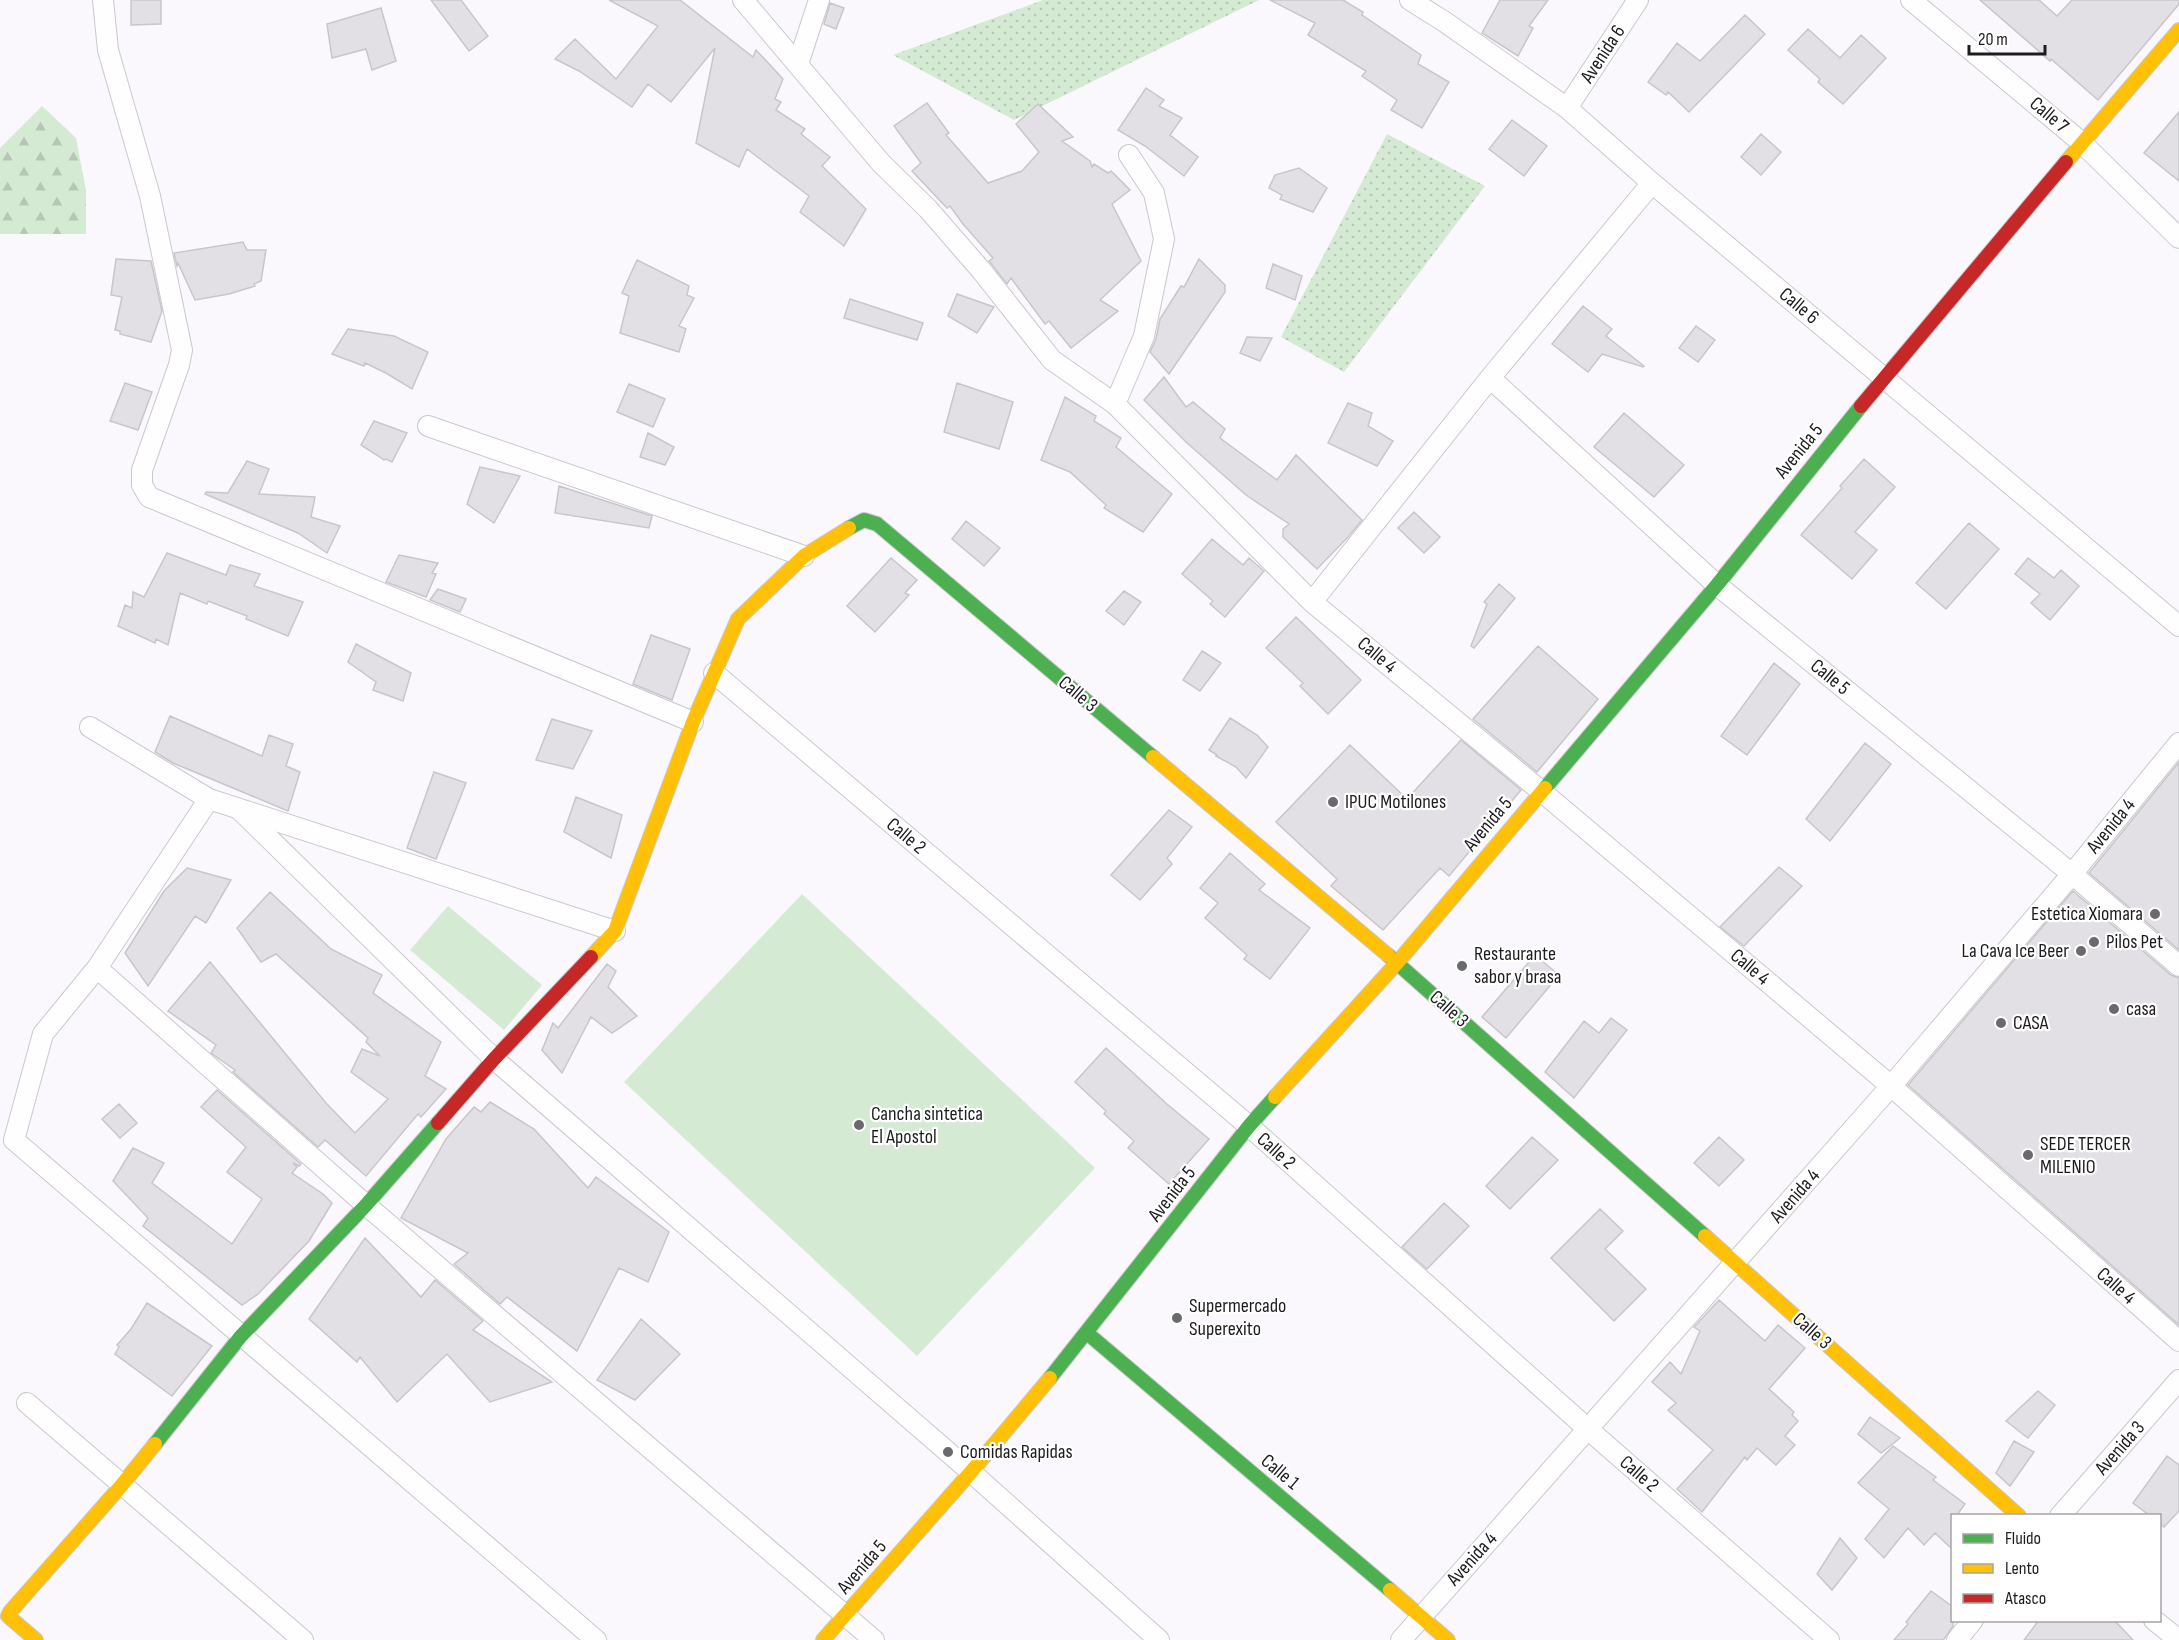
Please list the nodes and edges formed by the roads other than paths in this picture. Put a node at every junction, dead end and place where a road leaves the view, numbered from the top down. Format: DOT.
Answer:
graph roads {
  1 [pos="103,0"];
  2 [pos="743,0"];
  3 [pos="819,0"];
  4 [pos="1410,0"];
  5 [pos="1638,0"];
  6 [pos="1911,0"];
  7 [pos="2179,30"];
  8 [pos="798,64"];
  9 [pos="1567,108"];
  10 [pos="2082,142"];
  11 [pos="1129,155"];
  12 [pos="1652,183"];
  13 [pos="2179,238"];
  14 [pos="1884,377"];
  15 [pos="1490,378"];
  16 [pos="1115,404"];
  17 [pos="428,426"];
  18 [pos="804,556"];
  19 [pos="1717,585"];
  20 [pos="1312,602"];
  21 [pos="2179,626"];
  22 [pos="714,673"];
  23 [pos="693,722"];
  24 [pos="90,727"];
  25 [pos="2179,743"];
  26 [pos="1541,791"];
  27 [pos="209,799"];
  28 [pos="239,809"];
  29 [pos="2072,874"];
  30 [pos="615,931"];
  31 [pos="1397,963"];
  32 [pos="2179,966"];
  33 [pos="97,968"];
  34 [pos="494,1059"];
  35 [pos="1891,1086"];
  36 [pos="1249,1126"];
  37 [pos="366,1205"];
  38 [pos="1736,1263"];
  39 [pos="1088,1333"];
  40 [pos="241,1336"];
  41 [pos="2179,1341"];
  42 [pos="2179,1380"];
  43 [pos="27,1403"];
  44 [pos="1588,1430"];
  45 [pos="971,1472"];
  46 [pos="121,1486"];
  47 [pos="2018,1514"];
  48 [pos="2061,1514"];
  49 [pos="846,1615"];
  50 [pos="1421,1617"];
  51 [pos="1971,1622"];
  52 [pos="2156,1622"];
  53 [pos="36,1640"];
  54 [pos="303,1640"];
  55 [pos="596,1640"];
  56 [pos="823,1640"];
  57 [pos="874,1640"];
  58 [pos="1159,1640"];
  59 [pos="1401,1640"];
  60 [pos="1448,1640"];
  61 [pos="1830,1640"];
  62 [pos="1957,1640"];
  63 [pos="2179,1640"];
  1 -- 23 [label="street"];
  2 -- 8 [label="street, Calle 4"];
  3 -- 8 [label="street"];
  4 -- 9 [label="street, Calle 6"];
  5 -- 9 [label="street, Avenida 6"];
  6 -- 10 [label="street, Calle 7"];
  7 -- 10 [label="street, Avenida 5"];
  8 -- 16 [label="street, Calle 4"];
  9 -- 12 [label="street, Calle 6"];
  10 -- 13 [label="street, Calle 7"];
  10 -- 14 [label="street, Avenida 5"];
  11 -- 16 [label="street"];
  12 -- 14 [label="street, Calle 6"];
  12 -- 15 [label="street"];
  14 -- 19 [label="street, Avenida 5"];
  14 -- 21 [label="street, Calle 6"];
  15 -- 19 [label="street, Calle 5"];
  15 -- 20 [label="street"];
  16 -- 20 [label="street, Calle 4"];
  17 -- 18 [label="street"];
  18 -- 22 [label="street"];
  18 -- 31 [label="street, Calle 3"];
  19 -- 26 [label="street, Avenida 5"];
  19 -- 29 [label="street, Calle 5"];
  20 -- 26 [label="street, Calle 4"];
  22 -- 23 [label="street"];
  22 -- 36 [label="street, Calle 2"];
  23 -- 30 [label="street"];
  24 -- 27 [label="street"];
  25 -- 29 [label="street, Avenida 4"];
  26 -- 31 [label="street, Avenida 5"];
  26 -- 35 [label="street, Calle 4"];
  27 -- 28 [label="street"];
  27 -- 33 [label="street"];
  28 -- 30 [label="street"];
  28 -- 34 [label="street"];
  29 -- 32 [label="street, Calle 5"];
  29 -- 35 [label="street, Avenida 4"];
  30 -- 34 [label="street"];
  31 -- 36 [label="street, Avenida 5"];
  31 -- 38 [label="street, Calle 3"];
  33 -- 37 [label="street"];
  33 -- 40 [label="street"];
  34 -- 37 [label="street"];
  34 -- 45 [label="street"];
  35 -- 38 [label="street, Avenida 4"];
  35 -- 41 [label="street, Calle 4"];
  36 -- 39 [label="street, Avenida 5"];
  36 -- 44 [label="street, Calle 2"];
  37 -- 40 [label="street"];
  37 -- 49 [label="street"];
  38 -- 44 [label="street, Avenida 4"];
  38 -- 47 [label="street, Calle 3"];
  39 -- 45 [label="street, Avenida 5"];
  39 -- 50 [label="street, Calle 1"];
  40 -- 46 [label="street"];
  40 -- 55 [label="street"];
  42 -- 48 [label="street, Avenida 3"];
  43 -- 46 [label="street"];
  44 -- 50 [label="street, Avenida 4"];
  44 -- 61 [label="street, Calle 2"];
  45 -- 49 [label="street, Avenida 5"];
  45 -- 58 [label="street"];
  46 -- 53 [label="street"];
  46 -- 54 [label="street"];
  49 -- 56 [label="street, Avenida 5"];
  49 -- 57 [label="street"];
  50 -- 59 [label="street, Avenida 4"];
  50 -- 60 [label="street, Calle 1"];
  51 -- 62 [label="street"];
  52 -- 63 [label="street"];
}
